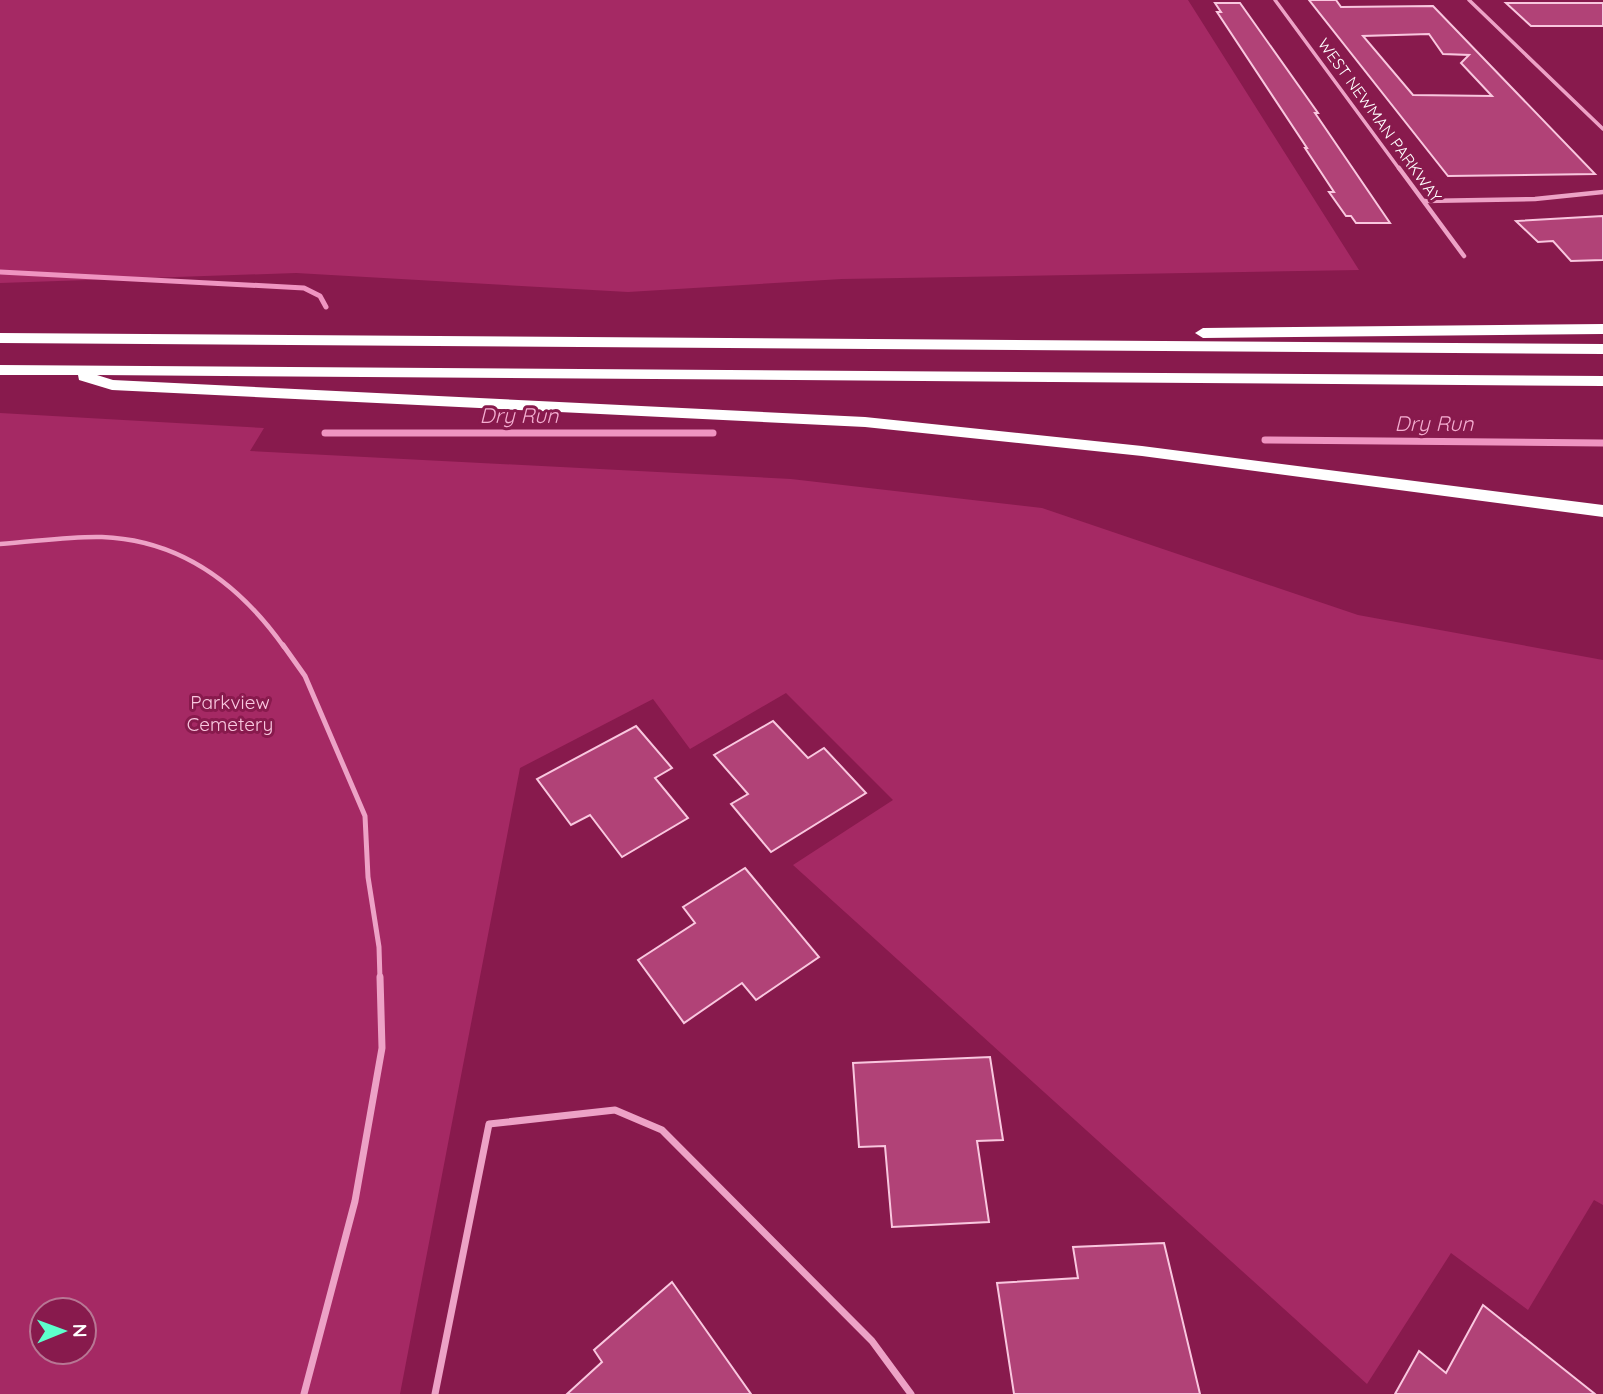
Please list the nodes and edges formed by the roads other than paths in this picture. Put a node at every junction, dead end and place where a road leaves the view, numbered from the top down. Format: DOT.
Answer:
graph roads {
  1 [pos="1275,0"];
  2 [pos="1469,0"];
  3 [pos="1603,129"];
  4 [pos="1603,192"];
  5 [pos="1424,201"];
  6 [pos="1464,256"];
  7 [pos="1603,329"];
  8 [pos="0,338"];
  9 [pos="568,342"];
  10 [pos="1603,349"];
  11 [pos="0,370"];
  12 [pos="59,370"];
  13 [pos="1603,381"];
  14 [pos="1603,511"];
  15 [pos="0,544"];
  16 [pos="304,1394"];
  17 [pos="435,1394"];
  18 [pos="911,1394"];
  1 -- 5 [label="street, WEST NEWMAN PARKWAY"];
  2 -- 3 [label="street"];
  4 -- 5 [label="street"];
  5 -- 6 [label="street, WEST NEWMAN PARKWAY"];
  7 -- 9 [label="highway"];
  8 -- 9 [label="highway"];
  9 -- 10 [label="highway"];
  11 -- 12 [label="highway"];
  12 -- 13 [label="highway"];
  12 -- 14 [label="highway"];
  15 -- 16 [label="lane"];
  17 -- 18 [label="lane"];
}
